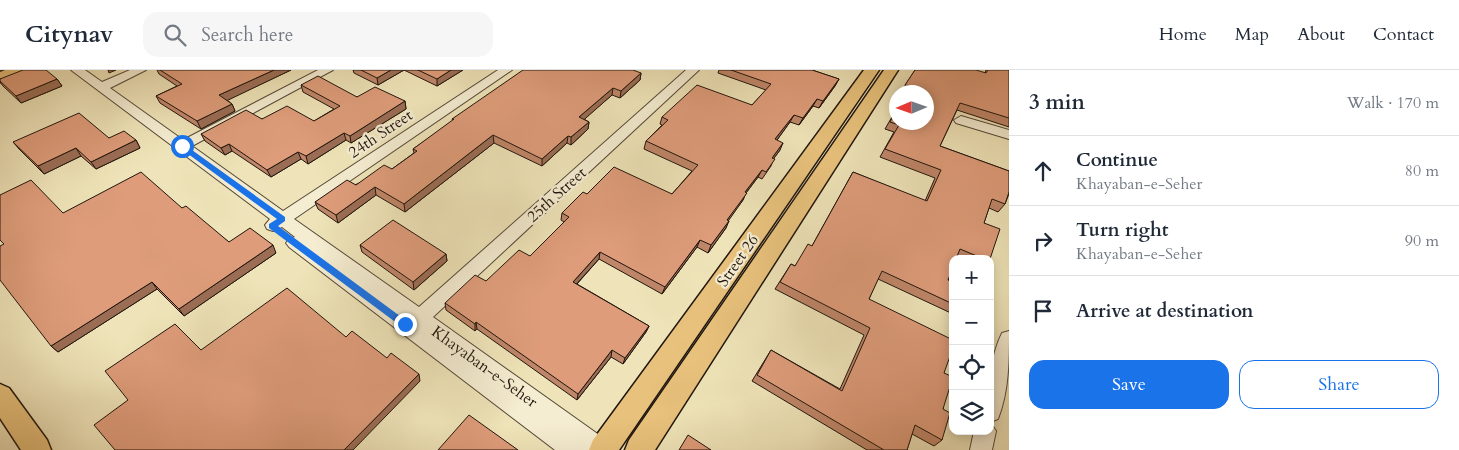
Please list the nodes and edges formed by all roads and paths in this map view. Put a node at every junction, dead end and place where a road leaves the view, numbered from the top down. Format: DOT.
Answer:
graph roads {
  1 [pos="5,70"];
  2 [pos="18,70"];
  3 [pos="63,70"];
  4 [pos="77,70"];
  5 [pos="140,70"];
  6 [pos="327,70"];
  7 [pos="506,70"];
  8 [pos="693,70"];
  9 [pos="872,70"];
  10 [pos="891,70"];
  11 [pos="0,72"];
  12 [pos="0,77"];
  13 [pos="101,87"];
  14 [pos="960,120"];
  15 [pos="1009,135"];
  16 [pos="182,146"];
  17 [pos="277,222"];
  18 [pos="419,318"];
  19 [pos="1009,339"];
  20 [pos="0,396"];
  21 [pos="994,397"];
  22 [pos="984,435"];
  23 [pos="37,450"];
  24 [pos="573,450"];
  25 [pos="602,450"];
  26 [pos="639,450"];
  27 [pos="981,450"];
  1 -- 11 [label="main road"];
  2 -- 12 [label="main road"];
  3 -- 17 [label="street, Khayaban-e-Seher"];
  4 -- 13 [label="street, Khayaban-e-Seher"];
  5 -- 13 [label="street"];
  6 -- 16 [label="street"];
  7 -- 17 [label="street, 24th Street"];
  8 -- 18 [label="street, 25th Street"];
  9 -- 25 [label="main road, Street 26"];
  10 -- 26 [label="main road, Street 26"];
  13 -- 16 [label="street, Khayaban-e-Seher"];
  14 -- 15 [label="street"];
  16 -- 17 [label="street, Khayaban-e-Seher"];
  17 -- 18 [label="street, Khayaban-e-Seher"];
  17 -- 24 [label="street, Khayaban-e-Seher"];
  18 -- 25 [label="street, Khayaban-e-Seher"];
  19 -- 21 [label="street"];
  20 -- 23 [label="main road"];
  22 -- 27 [label="street"];
}
